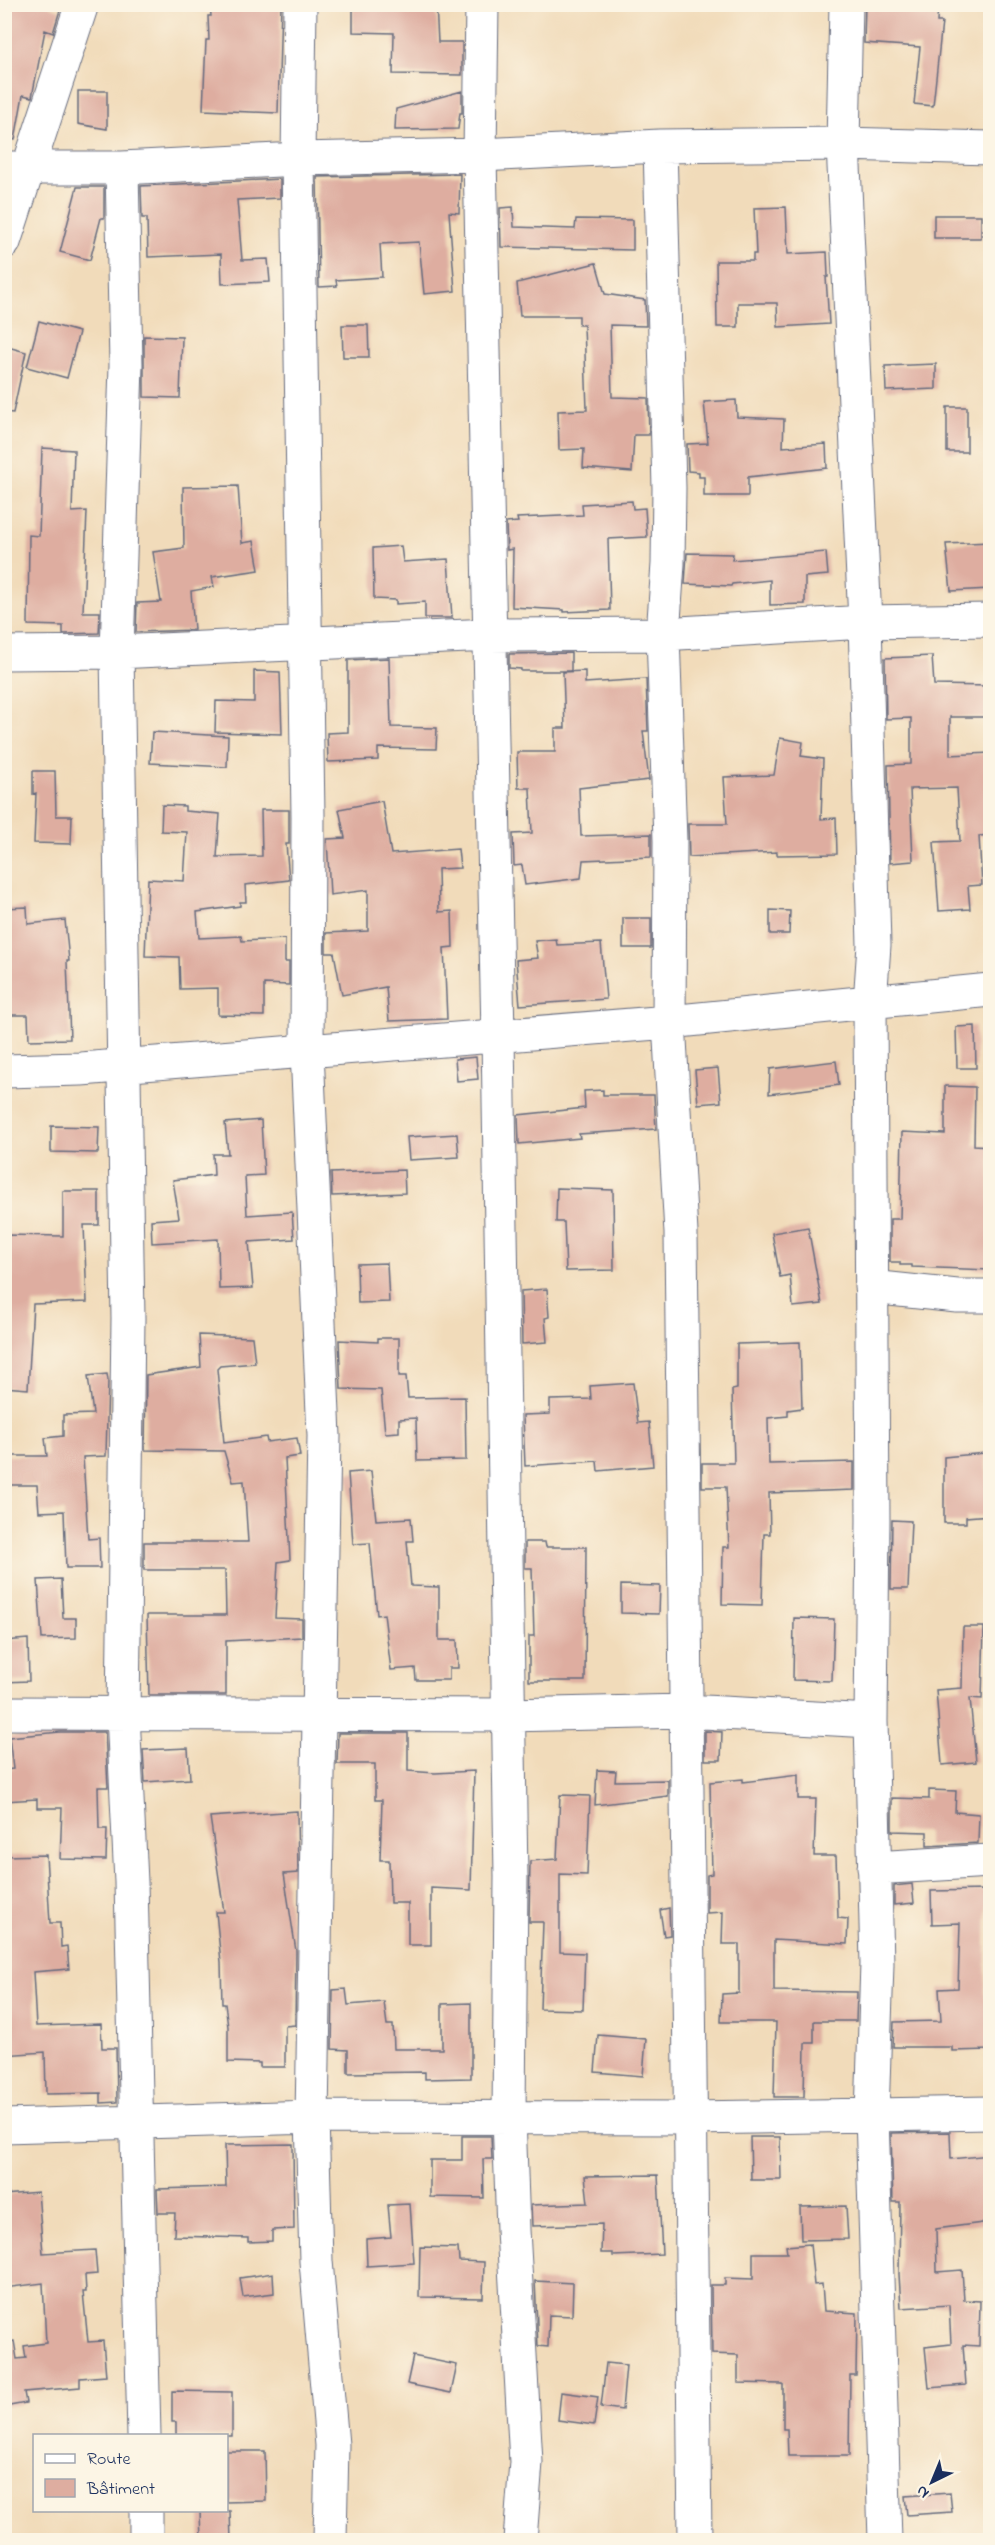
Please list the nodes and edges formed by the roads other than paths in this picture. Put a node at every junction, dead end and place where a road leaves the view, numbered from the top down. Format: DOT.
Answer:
graph roads {
  1 [pos="82,4"];
  2 [pos="300,4"];
  3 [pos="482,4"];
  4 [pos="846,4"];
  5 [pos="843,144"];
  6 [pos="660,146"];
  7 [pos="990,148"];
  8 [pos="480,155"];
  9 [pos="298,159"];
  10 [pos="17,168"];
  11 [pos="122,168"];
  12 [pos="4,242"];
  13 [pos="990,620"];
  14 [pos="865,622"];
  15 [pos="663,634"];
  16 [pos="490,635"];
  17 [pos="305,645"];
  18 [pos="117,652"];
  19 [pos="4,653"];
  20 [pos="990,990"];
  21 [pos="870,1003"];
  22 [pos="669,1022"];
  23 [pos="498,1036"];
  24 [pos="307,1051"];
  25 [pos="124,1066"];
  26 [pos="4,1071"];
  27 [pos="871,1287"];
  28 [pos="990,1296"];
  29 [pos="685,1711"];
  30 [pos="4,1713"];
  31 [pos="123,1714"];
  32 [pos="320,1714"];
  33 [pos="508,1714"];
  34 [pos="871,1721"];
  35 [pos="990,1861"];
  36 [pos="874,1868"];
  37 [pos="990,2113"];
  38 [pos="872,2115"];
  39 [pos="312,2117"];
  40 [pos="509,2117"];
  41 [pos="690,2118"];
  42 [pos="135,2121"];
  43 [pos="4,2126"];
  44 [pos="144,2434"];
  45 [pos="146,2512"];
  46 [pos="146,2541"];
  47 [pos="330,2541"];
  48 [pos="520,2541"];
  49 [pos="695,2541"];
  50 [pos="885,2541"];
  1 -- 10 [label="street"];
  2 -- 9 [label="street"];
  3 -- 8 [label="street"];
  4 -- 5 [label="street"];
  5 -- 6 [label="street"];
  5 -- 7 [label="street"];
  5 -- 14 [label="street"];
  6 -- 8 [label="street"];
  6 -- 15 [label="street"];
  8 -- 9 [label="street"];
  8 -- 16 [label="street"];
  9 -- 11 [label="street"];
  9 -- 17 [label="street"];
  10 -- 11 [label="street"];
  10 -- 12 [label="street"];
  11 -- 18 [label="street"];
  13 -- 14 [label="street"];
  14 -- 15 [label="street"];
  14 -- 21 [label="street"];
  15 -- 16 [label="street"];
  15 -- 22 [label="street"];
  16 -- 17 [label="street"];
  16 -- 23 [label="street"];
  17 -- 18 [label="street"];
  17 -- 24 [label="street"];
  18 -- 19 [label="street"];
  18 -- 25 [label="street"];
  20 -- 21 [label="street"];
  21 -- 22 [label="street"];
  21 -- 27 [label="street"];
  22 -- 23 [label="street"];
  22 -- 29 [label="street"];
  23 -- 24 [label="street"];
  23 -- 33 [label="street"];
  24 -- 25 [label="street"];
  24 -- 32 [label="street"];
  25 -- 26 [label="street"];
  25 -- 31 [label="street"];
  27 -- 28 [label="street"];
  27 -- 34 [label="street"];
  29 -- 33 [label="street"];
  29 -- 34 [label="street"];
  29 -- 41 [label="street"];
  30 -- 31 [label="street"];
  31 -- 32 [label="street"];
  31 -- 42 [label="street"];
  32 -- 33 [label="street"];
  32 -- 39 [label="street"];
  33 -- 40 [label="street"];
  34 -- 36 [label="street"];
  35 -- 36 [label="street"];
  36 -- 38 [label="street"];
  37 -- 38 [label="street"];
  38 -- 41 [label="street"];
  38 -- 50 [label="street"];
  39 -- 40 [label="street"];
  39 -- 42 [label="street"];
  39 -- 47 [label="street"];
  40 -- 41 [label="street"];
  40 -- 48 [label="street"];
  41 -- 49 [label="street"];
  42 -- 43 [label="street"];
  42 -- 44 [label="street"];
  45 -- 46 [label="street"];
}
